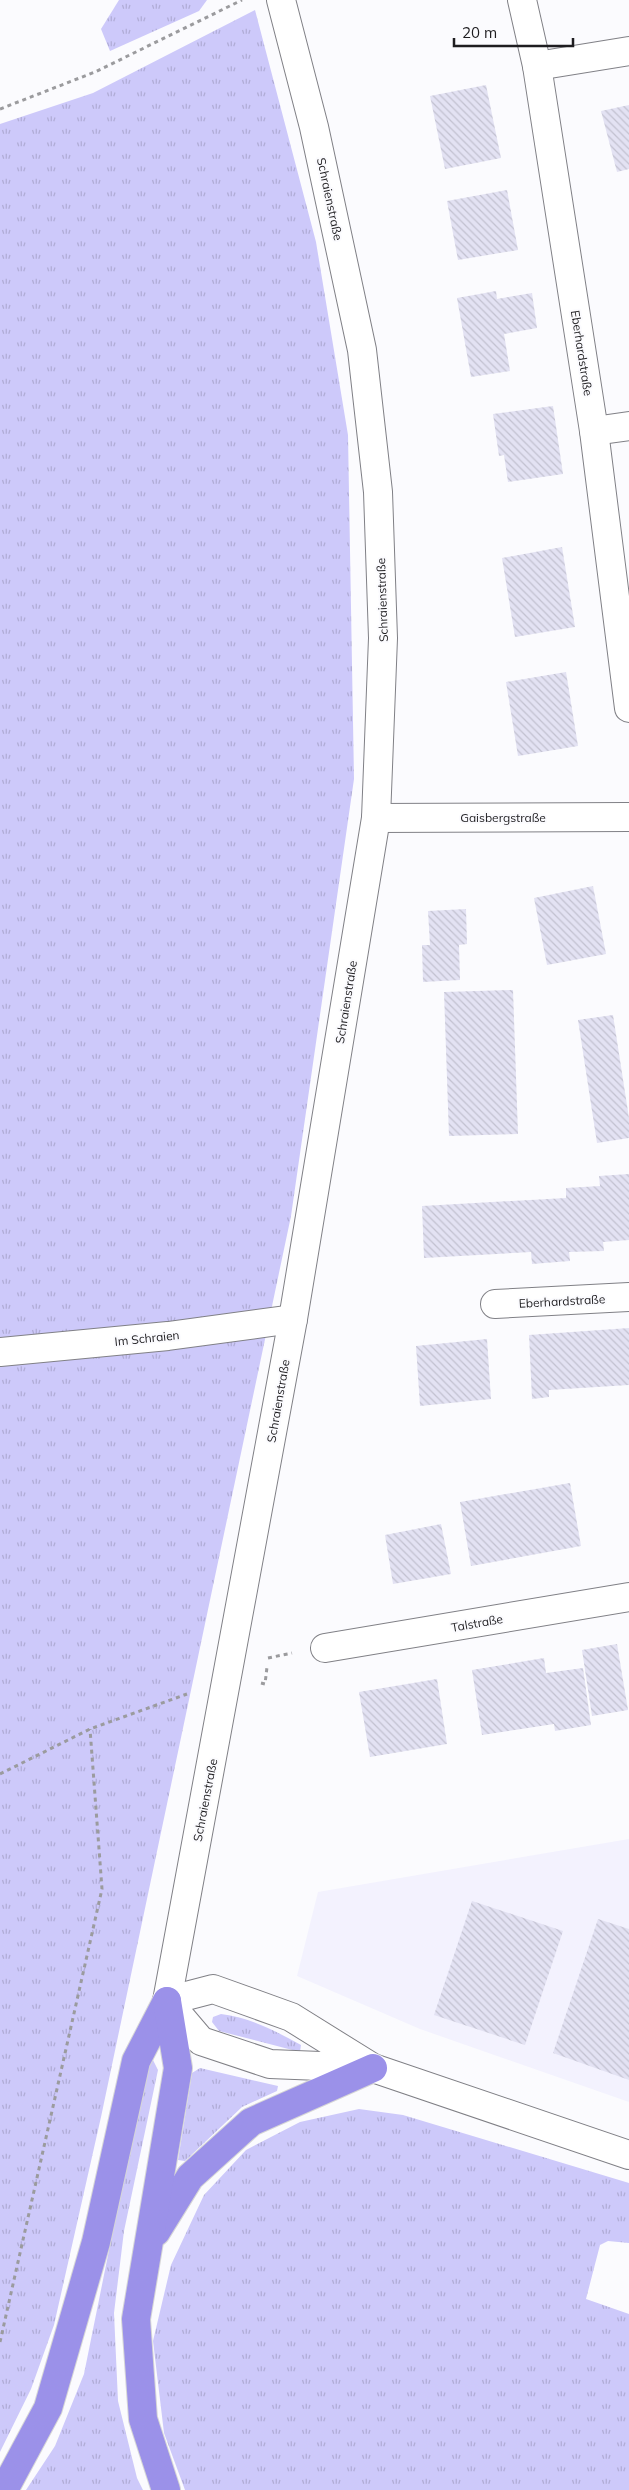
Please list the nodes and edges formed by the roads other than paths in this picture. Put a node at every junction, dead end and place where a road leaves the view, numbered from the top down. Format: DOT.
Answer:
graph roads {
  1 [pos="280,0"];
  2 [pos="522,0"];
  3 [pos="629,51"];
  4 [pos="538,66"];
  5 [pos="629,426"];
  6 [pos="594,430"];
  7 [pos="629,708"];
  8 [pos="629,817"];
  9 [pos="376,818"];
  10 [pos="629,1297"];
  11 [pos="495,1304"];
  12 [pos="293,1319"];
  13 [pos="0,1352"];
  14 [pos="629,1597"];
  15 [pos="325,1648"];
  16 [pos="167,2001"];
  17 [pos="373,2068"];
  18 [pos="629,2156"];
  19 [pos="149,2244"];
  20 [pos="4,2490"];
  21 [pos="166,2490"];
  1 -- 9 [label="street, Schraienstraße"];
  2 -- 4 [label="street, Eberhardstraße"];
  3 -- 4 [label="street"];
  4 -- 6 [label="street, Eberhardstraße"];
  5 -- 6 [label="street"];
  6 -- 7 [label="street, Eberhardstraße"];
  8 -- 9 [label="street, Gaisbergstraße"];
  9 -- 12 [label="street, Schraienstraße"];
  10 -- 11 [label="street, Eberhardstraße"];
  12 -- 13 [label="street, Im Schraien"];
  12 -- 16 [label="street, Schraienstraße"];
  14 -- 15 [label="street, Talstraße"];
  16 -- 17 [label="street"];
  16 -- 17 [label="street"];
  16 -- 19 [label="highway"];
  16 -- 20 [label="highway"];
  17 -- 18 [label="street"];
  17 -- 19 [label="highway"];
  19 -- 21 [label="highway"];
}
